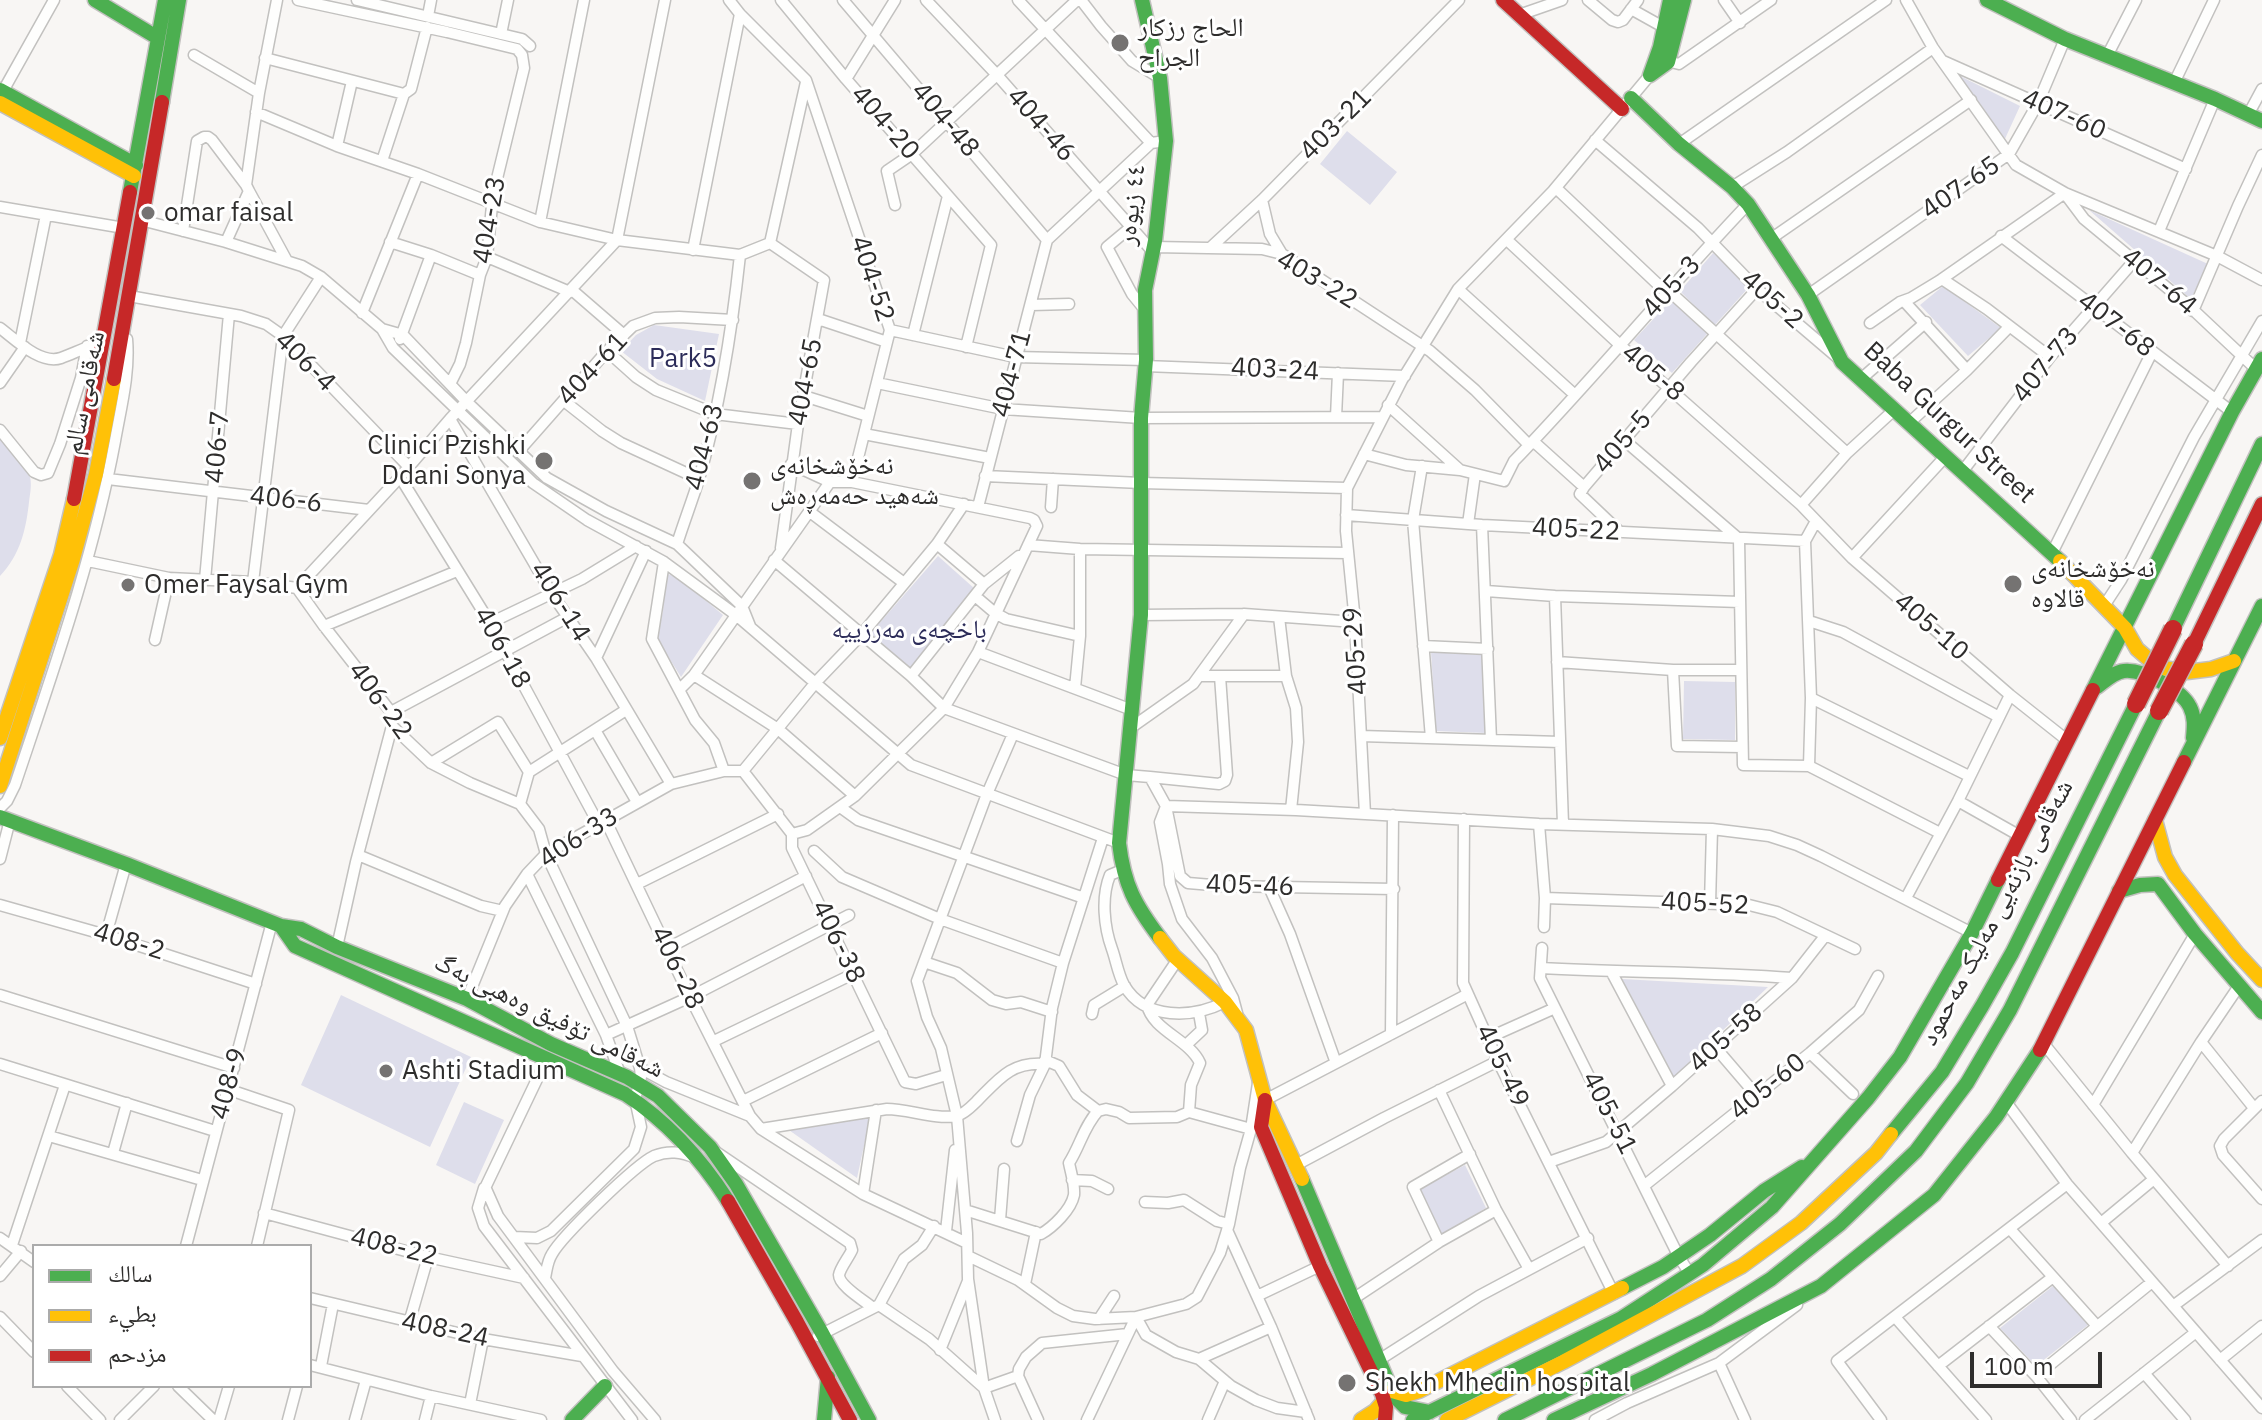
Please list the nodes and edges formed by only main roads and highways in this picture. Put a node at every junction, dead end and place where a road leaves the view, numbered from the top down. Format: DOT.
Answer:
graph roads {
  1 [pos="95,0"];
  2 [pos="165,0"];
  3 [pos="179,0"];
  4 [pos="1142,0"];
  5 [pos="1503,0"];
  6 [pos="1670,0"];
  7 [pos="1684,0"];
  8 [pos="1987,0"];
  9 [pos="158,38"];
  10 [pos="1662,59"];
  11 [pos="1650,75"];
  12 [pos="1,95"];
  13 [pos="2255,118"];
  14 [pos="135,171"];
  15 [pos="132,224"];
  16 [pos="116,318"];
  17 [pos="103,345"];
  18 [pos="2253,361"];
  19 [pos="2262,444"];
  20 [pos="2262,504"];
  21 [pos="2262,606"];
  22 [pos="2125,628"];
  23 [pos="2234,661"];
  24 [pos="2096,688"];
  25 [pos="2,725"];
  26 [pos="2190,755"];
  27 [pos="0,786"];
  28 [pos="3,815"];
  29 [pos="2155,820"];
  30 [pos="2119,891"];
  31 [pos="276,924"];
  32 [pos="2230,960"];
  33 [pos="2262,980"];
  34 [pos="2262,1012"];
  35 [pos="638,1084"];
  36 [pos="1265,1100"];
  37 [pos="1819,1155"];
  38 [pos="1647,1317"];
  39 [pos="1620,1319"];
  40 [pos="816,1337"];
  41 [pos="828,1377"];
  42 [pos="605,1386"];
  43 [pos="1388,1396"];
  44 [pos="860,1402"];
  45 [pos="1430,1417"];
  46 [pos="572,1420"];
  47 [pos="824,1420"];
  48 [pos="850,1420"];
  49 [pos="869,1420"];
  50 [pos="880,1420"];
  51 [pos="1361,1420"];
  52 [pos="1385,1420"];
  53 [pos="1505,1420"];
  54 [pos="1554,1420"];
  1 -- 9 [label="main road"];
  2 -- 9 [label="main road, شەقامی سالم"];
  3 -- 15 [label="main road, شەقامی سالم"];
  4 -- 36 [label="main road, ٤٤ زیوەر"];
  5 -- 22 [label="main road, Baba Gurgur Street"];
  6 -- 10 [label="main road"];
  7 -- 10 [label="main road"];
  8 -- 13 [label="main road"];
  9 -- 14 [label="main road, شەقامی سالم"];
  10 -- 11 [label="main road"];
  12 -- 14 [label="main road"];
  14 -- 15 [label="main road, شەقامی سالم"];
  15 -- 16 [label="main road, شەقامی سالم"];
  15 -- 16 [label="main road, شەقامی سالم"];
  16 -- 17 [label="main road, شەقامی سالم"];
  17 -- 25 [label="main road, شەقامی سالم"];
  17 -- 27 [label="main road, شەقامی سالم"];
  18 -- 22 [label="main road"];
  19 -- 38 [label="main road, شەقامی بازنەیی مەلیک مەحمود, bridge"];
  20 -- 53 [label="main road, شەقامی بازنەیی مەلیک مەحمود, bridge"];
  21 -- 23 [label="main road"];
  22 -- 23 [label="main road, Baba Gurgur Street"];
  22 -- 24 [label="main road"];
  23 -- 26 [label="main road"];
  24 -- 26 [label="main road"];
  24 -- 37 [label="main road"];
  26 -- 29 [label="main road"];
  28 -- 31 [label="main road, شەقامی تۆفیق وەهبی بەگ"];
  29 -- 30 [label="main road"];
  29 -- 32 [label="main road"];
  30 -- 32 [label="main road"];
  30 -- 54 [label="main road"];
  31 -- 35 [label="main road, شەقامی تۆفیق وەهبی بەگ"];
  31 -- 35 [label="main road, شەقامی تۆفیق وەهبی بەگ"];
  32 -- 33 [label="main road"];
  32 -- 34 [label="main road"];
  35 -- 40 [label="main road, شەقامی تۆفیق وەهبی بەگ"];
  36 -- 43 [label="main road"];
  36 -- 43 [label="main road"];
  37 -- 39 [label="main road"];
  37 -- 43 [label="main road"];
  38 -- 39 [label="main road"];
  38 -- 45 [label="main road, شەقامی بازنەیی مەلیک مەحمود"];
  39 -- 45 [label="main road"];
  40 -- 41 [label="main road, شەقامی تۆفیق وەهبی بەگ"];
  40 -- 44 [label="main road, شەقامی تۆفیق وەهبی بەگ"];
  41 -- 47 [label="main road"];
  41 -- 48 [label="main road, شەقامی تۆفیق وەهبی بەگ"];
  42 -- 46 [label="main road"];
  43 -- 45 [label="main road"];
  43 -- 51 [label="main road"];
  43 -- 52 [label="main road"];
  44 -- 49 [label="main road, شەقامی تۆفیق وەهبی بەگ"];
  44 -- 50 [label="main road"];
}
